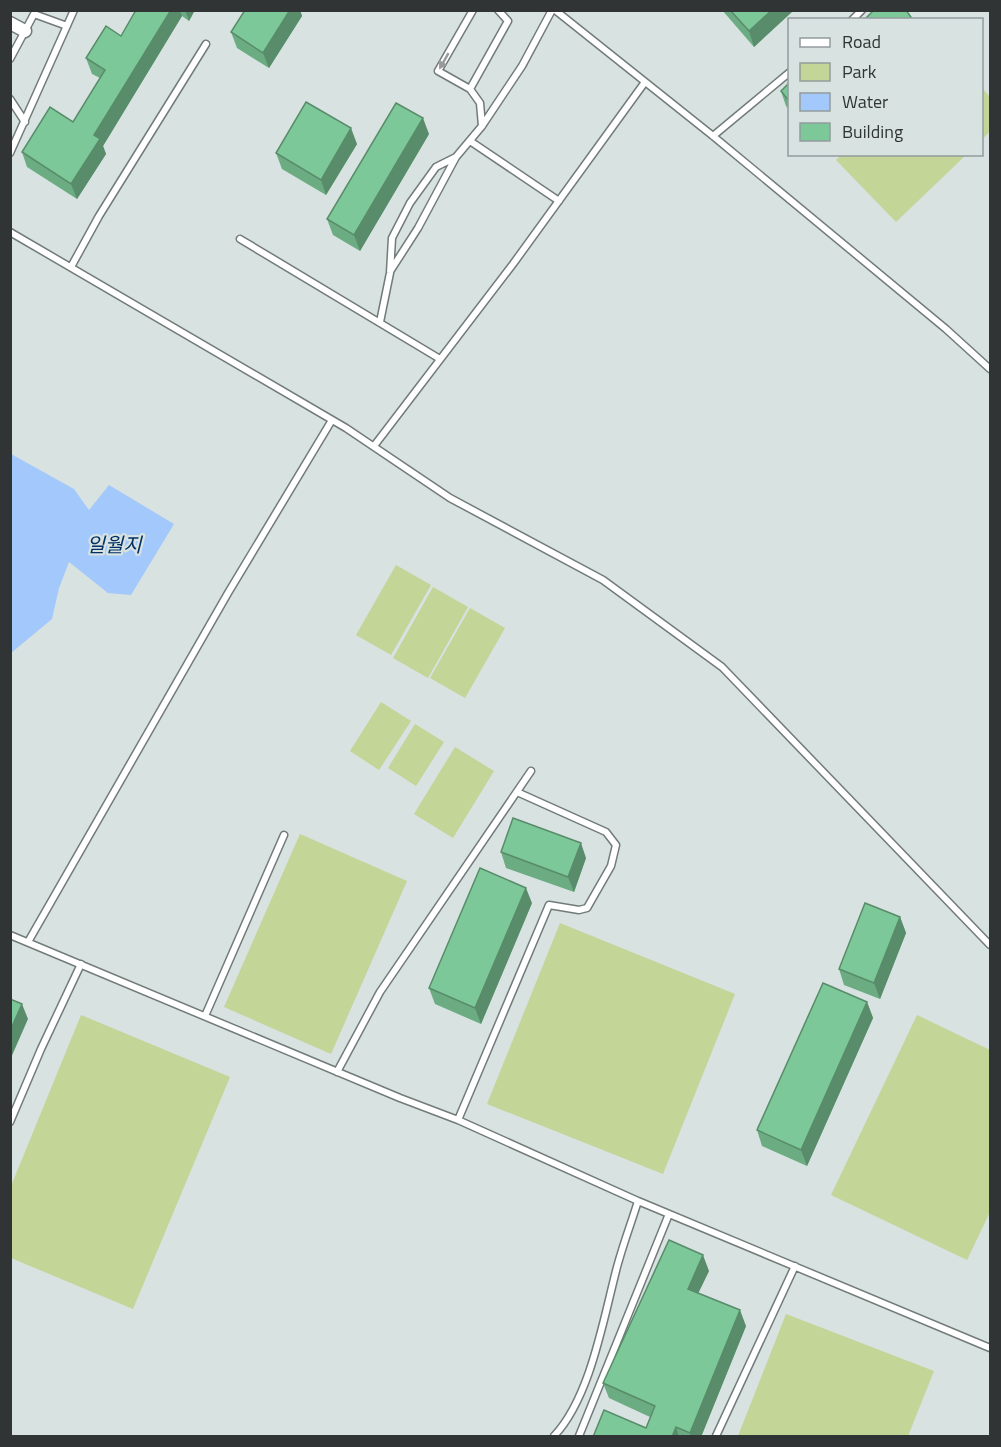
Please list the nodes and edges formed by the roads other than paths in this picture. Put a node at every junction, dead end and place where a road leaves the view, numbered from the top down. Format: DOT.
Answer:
graph roads {
  1 [pos="74,10"];
  2 [pos="473,10"];
  3 [pos="498,10"];
  4 [pos="554,10"];
  5 [pos="10,23"];
  6 [pos="67,26"];
  7 [pos="25,31"];
  8 [pos="206,44"];
  9 [pos="10,59"];
  10 [pos="788,73"];
  11 [pos="645,82"];
  12 [pos="470,89"];
  13 [pos="10,99"];
  14 [pos="25,122"];
  15 [pos="482,126"];
  16 [pos="713,136"];
  17 [pos="470,141"];
  18 [pos="11,151"];
  19 [pos="456,157"];
  20 [pos="559,201"];
  21 [pos="10,232"];
  22 [pos="240,238"];
  23 [pos="70,267"];
  24 [pos="390,273"];
  25 [pos="381,322"];
  26 [pos="440,359"];
  27 [pos="990,369"];
  28 [pos="332,420"];
  29 [pos="374,446"];
  30 [pos="531,771"];
  31 [pos="517,792"];
  32 [pos="284,835"];
  33 [pos="10,935"];
  34 [pos="28,942"];
  35 [pos="990,945"];
  36 [pos="81,964"];
  37 [pos="205,1016"];
  38 [pos="337,1072"];
  39 [pos="458,1120"];
  40 [pos="10,1122"];
  41 [pos="638,1201"];
  42 [pos="669,1214"];
  43 [pos="795,1266"];
  44 [pos="990,1348"];
  45 [pos="554,1437"];
  46 [pos="579,1437"];
  47 [pos="716,1437"];
  1 -- 6 [label="lane"];
  2 -- 12 [label="lane, one-way"];
  3 -- 12 [label="lane"];
  4 -- 11 [label="lane"];
  4 -- 15 [label="lane"];
  5 -- 7 [label="street"];
  6 -- 7 [label="lane"];
  6 -- 14 [label="lane"];
  7 -- 9 [label="lane"];
  8 -- 23 [label="lane"];
  10 -- 16 [label="lane"];
  11 -- 16 [label="lane"];
  11 -- 20 [label="lane"];
  12 -- 15 [label="lane"];
  13 -- 14 [label="lane"];
  14 -- 18 [label="lane"];
  15 -- 17 [label="lane"];
  16 -- 27 [label="lane"];
  17 -- 19 [label="lane"];
  17 -- 20 [label="lane"];
  19 -- 24 [label="lane"];
  19 -- 24 [label="lane"];
  20 -- 26 [label="lane"];
  21 -- 23 [label="lane"];
  22 -- 25 [label="lane"];
  23 -- 28 [label="lane"];
  24 -- 25 [label="lane"];
  25 -- 26 [label="lane"];
  26 -- 29 [label="lane"];
  28 -- 29 [label="lane"];
  28 -- 34 [label="lane"];
  29 -- 35 [label="lane"];
  30 -- 31 [label="lane"];
  31 -- 38 [label="lane"];
  31 -- 39 [label="lane"];
  32 -- 37 [label="lane"];
  33 -- 34 [label="lane"];
  34 -- 36 [label="lane"];
  36 -- 37 [label="lane"];
  36 -- 40 [label="lane"];
  37 -- 38 [label="lane"];
  38 -- 39 [label="lane"];
  39 -- 41 [label="lane"];
  41 -- 42 [label="lane"];
  41 -- 45 [label="lane"];
  42 -- 43 [label="lane"];
  42 -- 46 [label="lane"];
  43 -- 44 [label="lane"];
  43 -- 47 [label="lane"];
}
